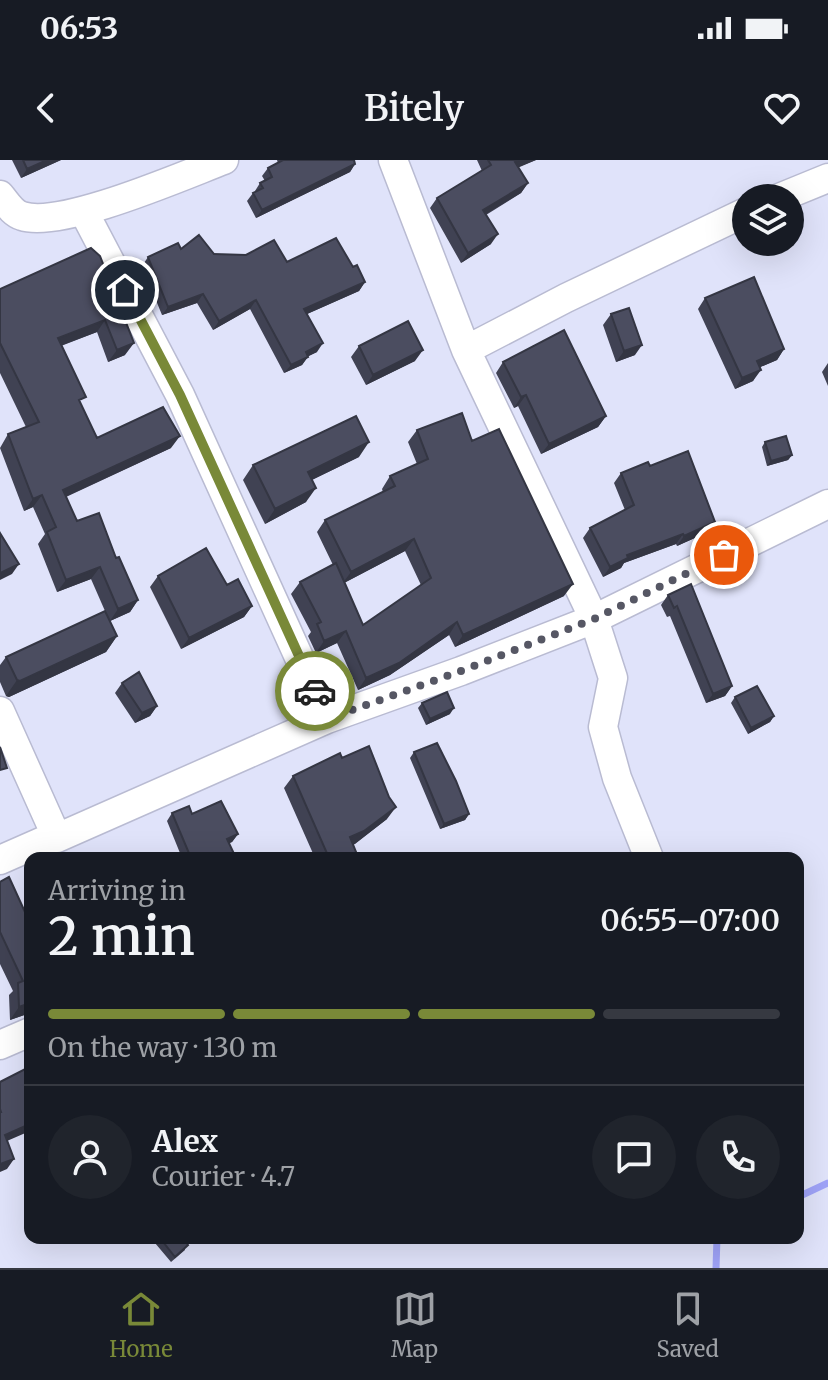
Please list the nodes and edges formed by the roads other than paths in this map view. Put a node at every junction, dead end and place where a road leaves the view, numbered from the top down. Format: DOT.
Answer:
graph roads {
  1 [pos="224,160"];
  2 [pos="393,160"];
  3 [pos="828,178"];
  4 [pos="804,188"];
  5 [pos="0,195"];
  6 [pos="84,212"];
  7 [pos="45,217"];
  8 [pos="732,219"];
  9 [pos="0,231"];
  10 [pos="466,350"];
  11 [pos="828,504"];
  12 [pos="594,619"];
  13 [pos="0,711"];
  14 [pos="327,719"];
  15 [pos="55,845"];
  16 [pos="29,852"];
  17 [pos="647,852"];
  18 [pos="24,853"];
  19 [pos="0,860"];
  20 [pos="24,1035"];
  21 [pos="0,1045"];
  1 -- 6 [label="street"];
  2 -- 10 [label="street"];
  3 -- 4 [label="street"];
  5 -- 7 [label="street"];
  6 -- 7 [label="street"];
  6 -- 14 [label="street"];
  7 -- 9 [label="street"];
  8 -- 10 [label="street"];
  10 -- 12 [label="street"];
  11 -- 12 [label="street"];
  12 -- 14 [label="street"];
  12 -- 17 [label="street"];
  13 -- 15 [label="street"];
  14 -- 15 [label="street"];
  15 -- 16 [label="street"];
  18 -- 19 [label="street"];
  20 -- 21 [label="street"];
}
